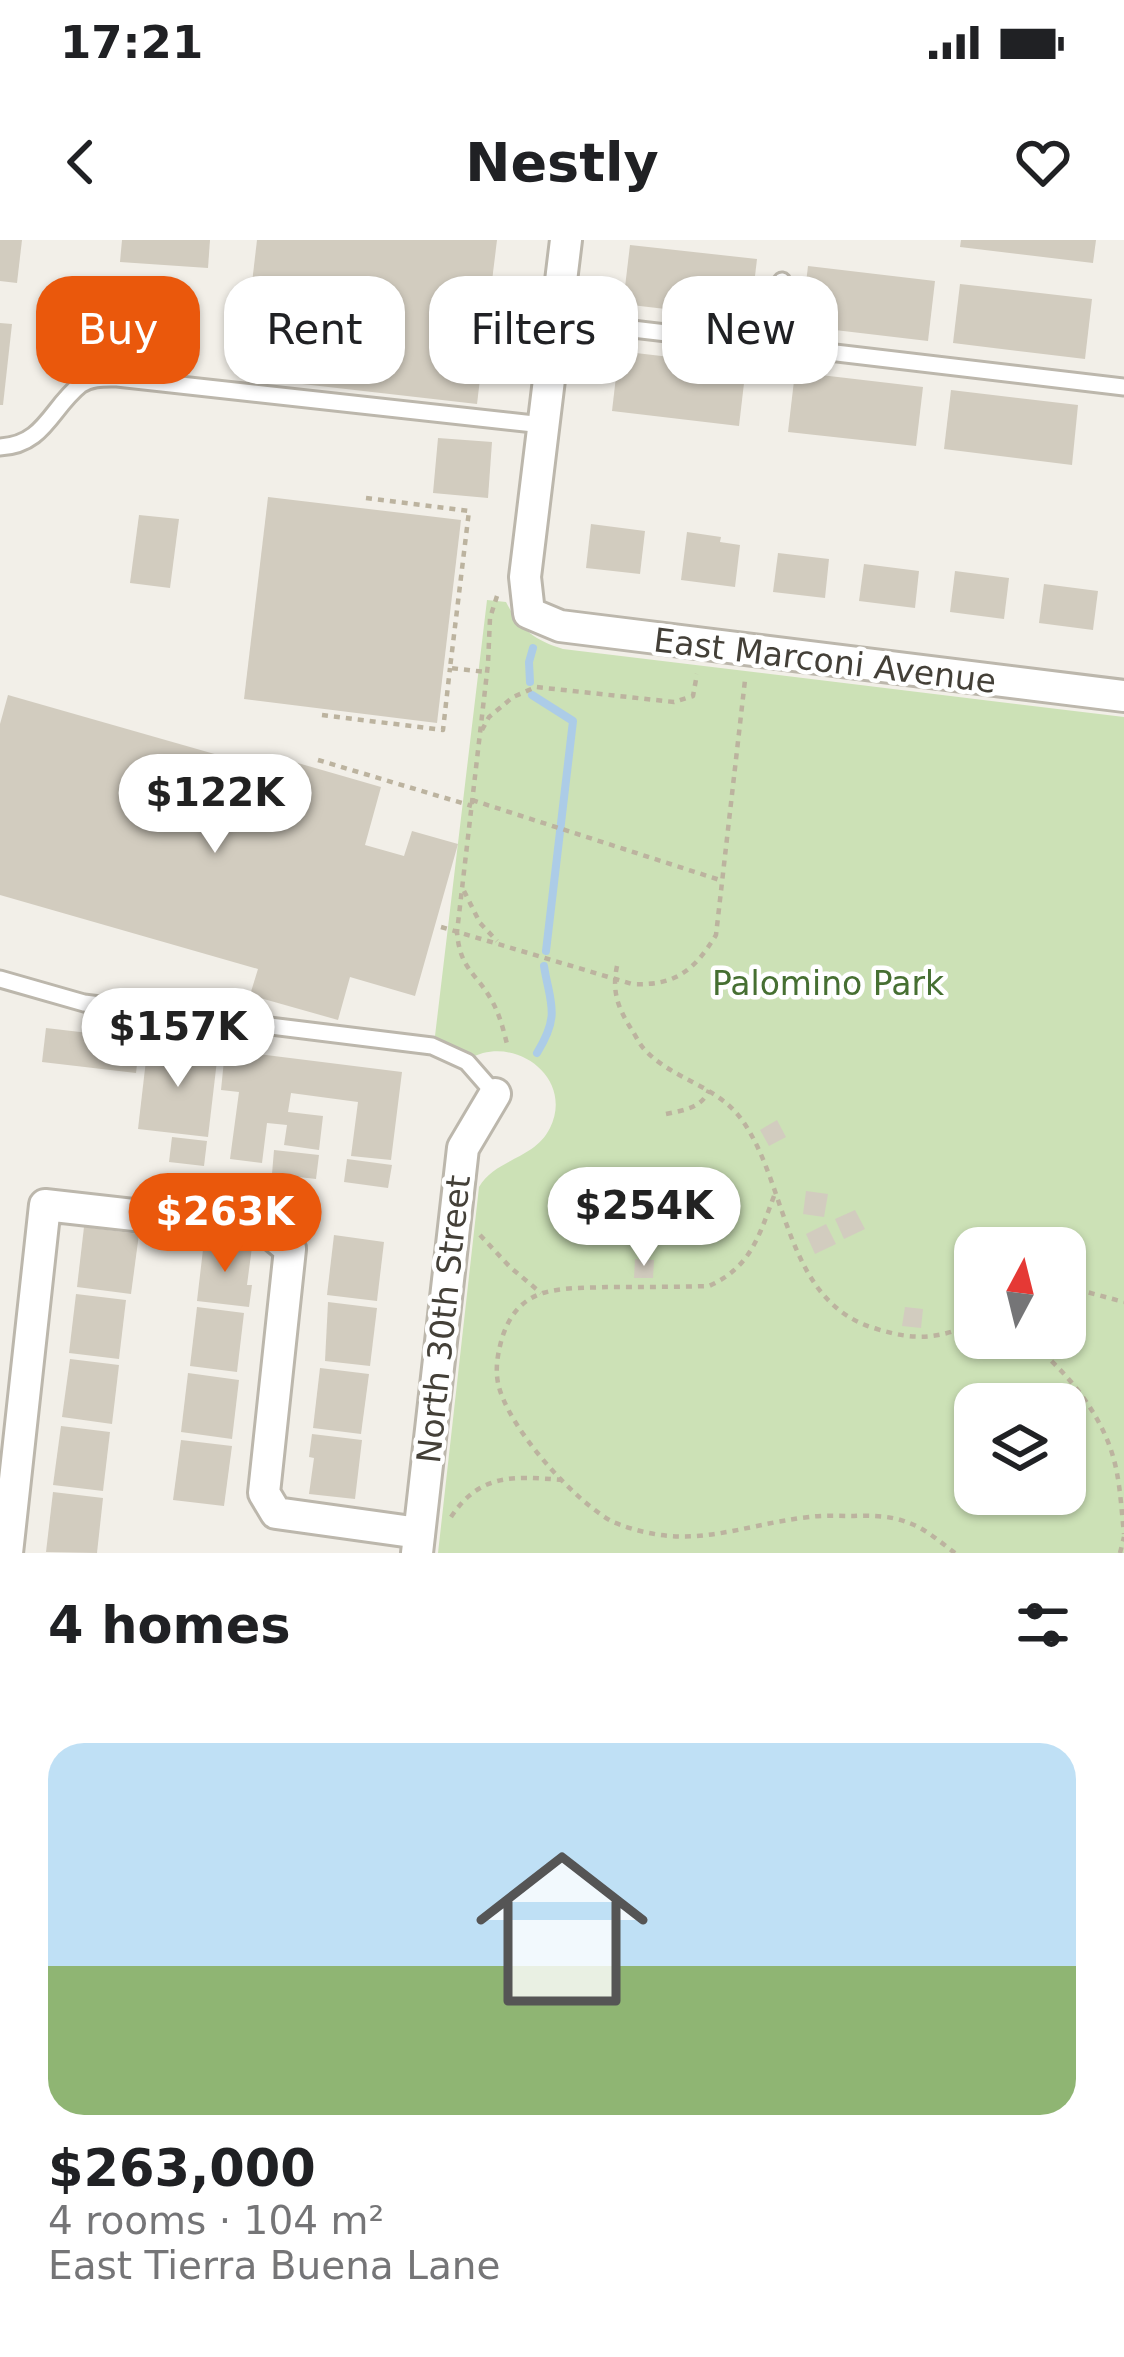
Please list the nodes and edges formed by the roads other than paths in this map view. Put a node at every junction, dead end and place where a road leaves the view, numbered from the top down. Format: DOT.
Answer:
graph roads {
  1 [pos="566,240"];
  2 [pos="562,276"];
  3 [pos="838,354"];
  4 [pos="1124,367"];
  5 [pos="548,384"];
  6 [pos="1123,387"];
  7 [pos="543,424"];
  8 [pos="0,447"];
  9 [pos="1124,696"];
  10 [pos="0,979"];
  11 [pos="495,1094"];
  12 [pos="418,1543"];
  13 [pos="8,1553"];
  1 -- 2 [label="street"];
  3 -- 6 [label="lane"];
  4 -- 6 [label="lane"];
  5 -- 7 [label="street"];
  7 -- 8 [label="lane"];
  7 -- 9 [label="street, East Marconi Avenue"];
  10 -- 11 [label="lane"];
  11 -- 12 [label="street, North 30th Street"];
  12 -- 13 [label="street"];
}
